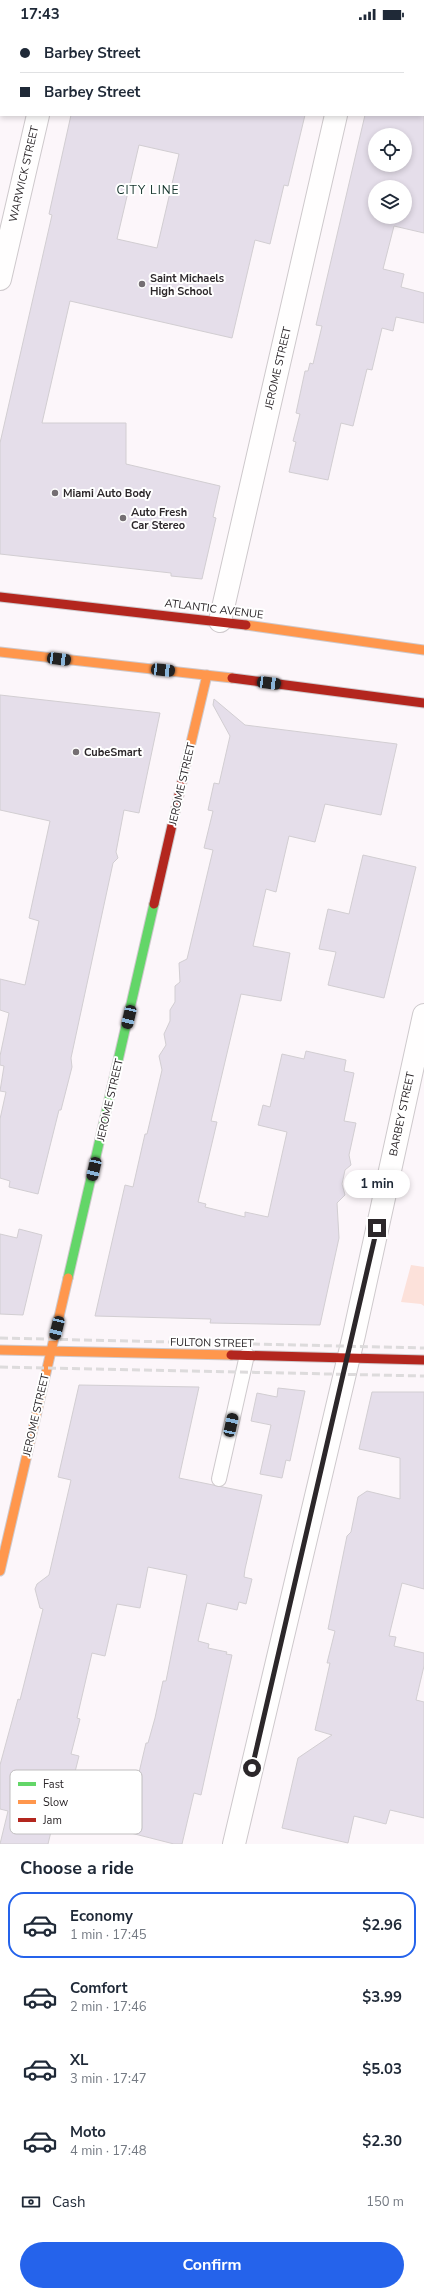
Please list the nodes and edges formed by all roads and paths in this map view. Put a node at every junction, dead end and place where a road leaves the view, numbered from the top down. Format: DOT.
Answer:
graph roads {
  1 [pos="38,116"];
  2 [pos="336,116"];
  3 [pos="0,279"];
  4 [pos="0,597"];
  5 [pos="220,620"];
  6 [pos="424,650"];
  7 [pos="0,652"];
  8 [pos="208,675"];
  9 [pos="424,703"];
  10 [pos="424,1015"];
  11 [pos="0,1350"];
  12 [pos="51,1351"];
  13 [pos="247,1355"];
  14 [pos="348,1358"];
  15 [pos="424,1360"];
  16 [pos="219,1479"];
  17 [pos="0,1571"];
  18 [pos="234,1844"];
  1 -- 3 [label="street, WARWICK STREET"];
  2 -- 5 [label="street, JEROME STREET"];
  4 -- 5 [label="street, ATLANTIC AVENUE"];
  5 -- 6 [label="street, ATLANTIC AVENUE"];
  7 -- 8 [label="street"];
  8 -- 9 [label="street"];
  8 -- 12 [label="street, JEROME STREET"];
  10 -- 14 [label="street, BARBEY STREET"];
  11 -- 12 [label="street, FULTON STREET"];
  12 -- 13 [label="street, FULTON STREET"];
  12 -- 17 [label="street, JEROME STREET"];
  13 -- 14 [label="street, FULTON STREET"];
  13 -- 16 [label="lane"];
  14 -- 15 [label="street, FULTON STREET"];
  14 -- 18 [label="street, BARBEY STREET"];
}
